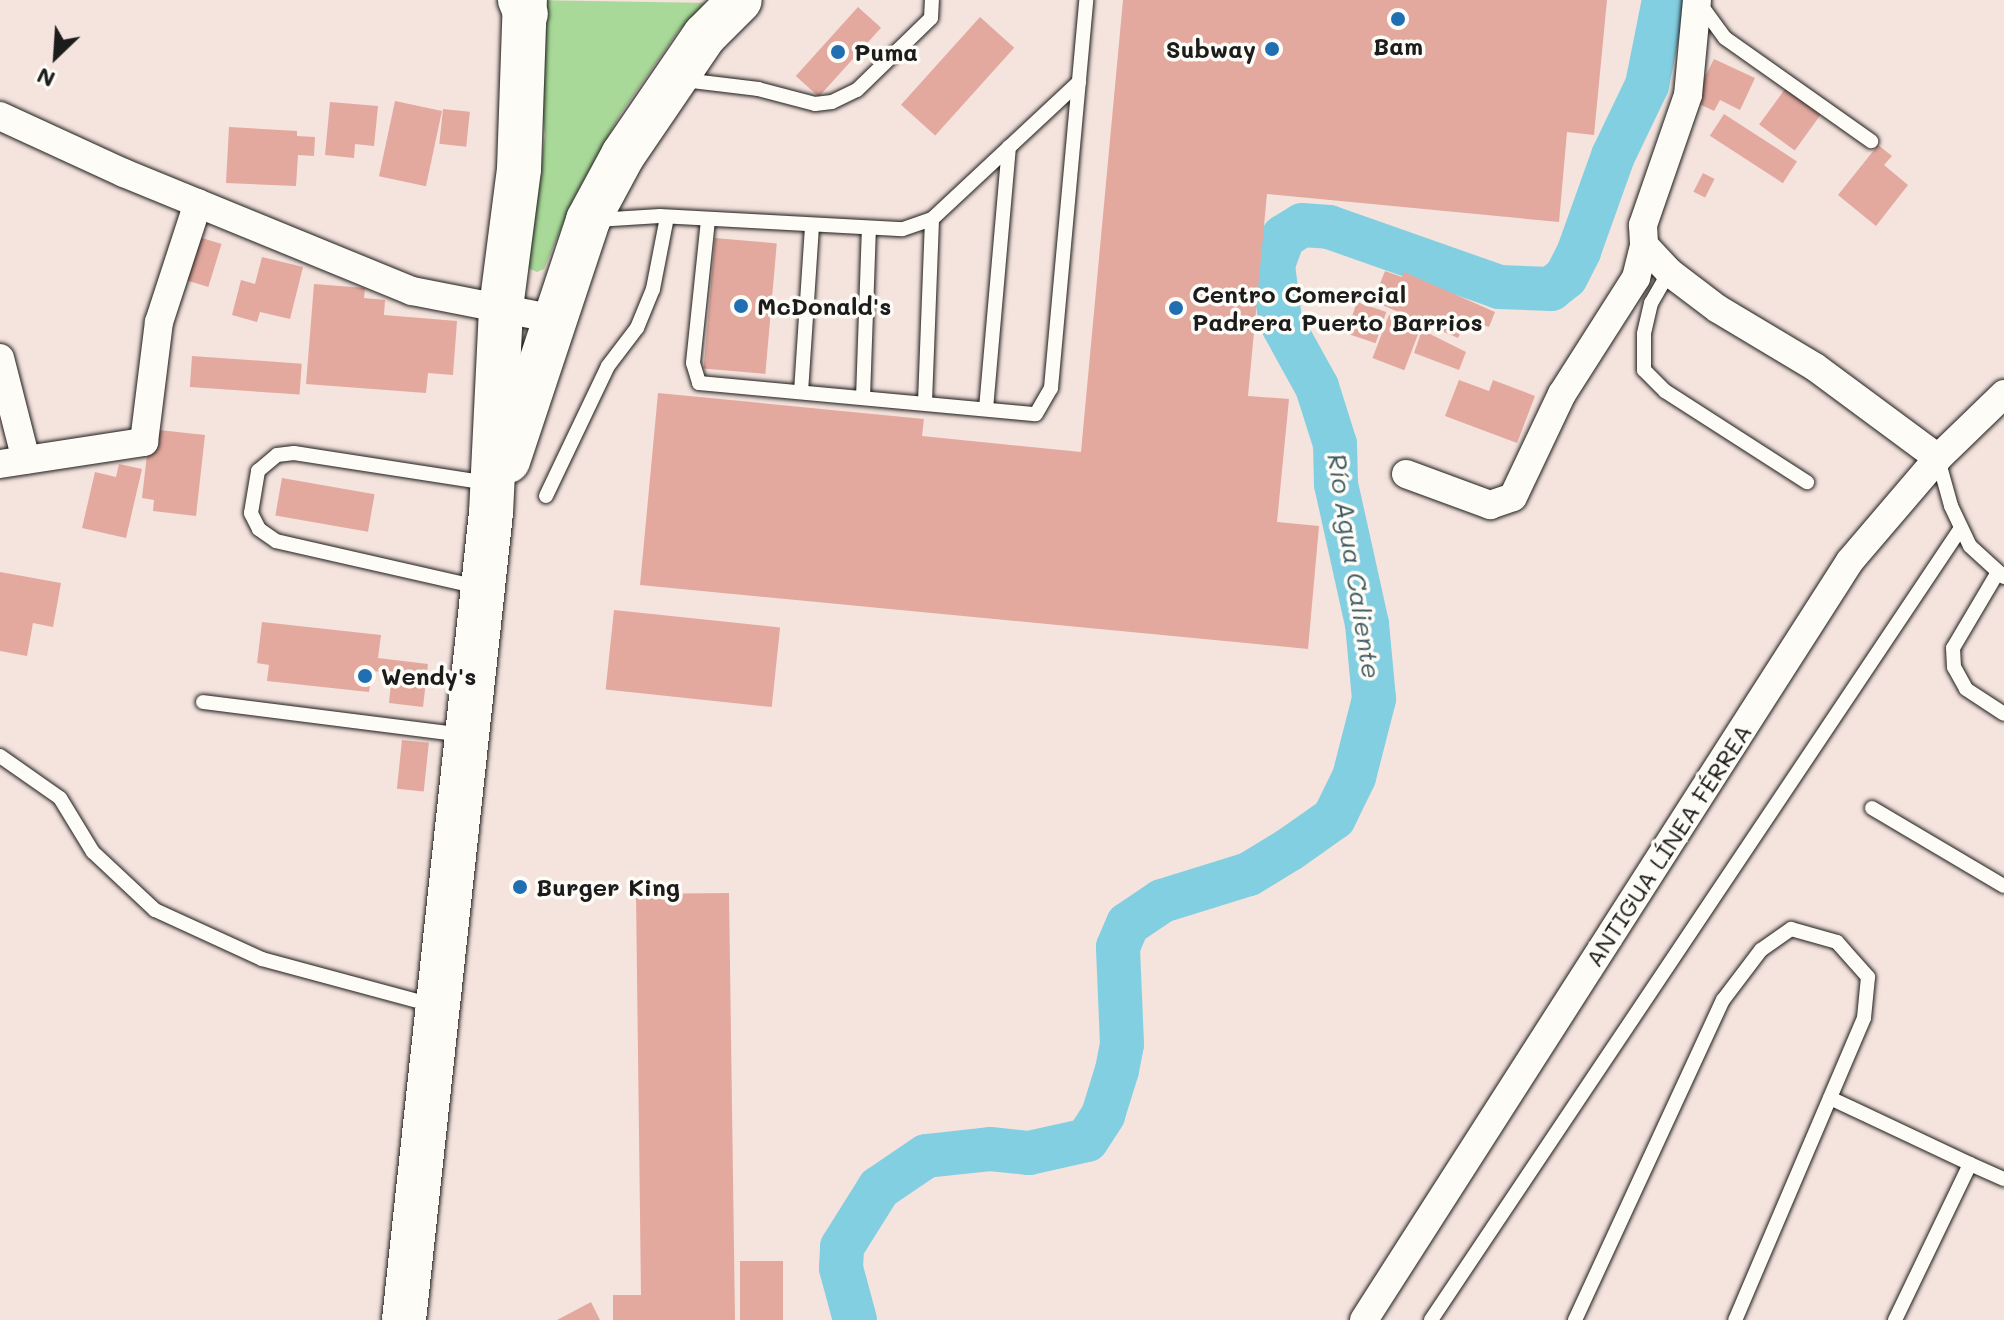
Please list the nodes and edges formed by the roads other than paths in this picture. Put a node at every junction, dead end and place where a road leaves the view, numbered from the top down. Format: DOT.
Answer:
graph roads {
  1 [pos="740,0"];
  2 [pos="932,0"];
  3 [pos="1086,0"];
  4 [pos="1697,0"];
  5 [pos="524,5"];
  6 [pos="675,79"];
  7 [pos="1079,82"];
  8 [pos="0,116"];
  9 [pos="1871,141"];
  10 [pos="1009,147"];
  11 [pos="198,203"];
  12 [pos="667,217"];
  13 [pos="932,219"];
  14 [pos="588,220"];
  15 [pos="708,220"];
  16 [pos="812,226"];
  17 [pos="869,230"];
  18 [pos="1644,245"];
  19 [pos="1669,272"];
  20 [pos="501,308"];
  21 [pos="555,319"];
  22 [pos="0,358"];
  23 [pos="801,392"];
  24 [pos="2004,394"];
  25 [pos="863,398"];
  26 [pos="925,402"];
  27 [pos="986,409"];
  28 [pos="1938,458"];
  29 [pos="13,462"];
  30 [pos="1406,474"];
  31 [pos="1807,482"];
  32 [pos="546,496"];
  33 [pos="492,498"];
  34 [pos="1961,528"];
  35 [pos="2001,574"];
  36 [pos="482,588"];
  37 [pos="203,702"];
  38 [pos="2004,714"];
  39 [pos="464,735"];
  40 [pos="0,756"];
  41 [pos="1872,808"];
  42 [pos="2004,886"];
  43 [pos="437,1006"];
  44 [pos="1830,1098"];
  45 [pos="1970,1164"];
  46 [pos="2004,1179"];
  47 [pos="404,1320"];
  48 [pos="1364,1320"];
  49 [pos="1431,1320"];
  50 [pos="1575,1320"];
  51 [pos="1735,1320"];
  52 [pos="1895,1320"];
  1 -- 6 [label="main road"];
  2 -- 6 [label="lane"];
  3 -- 7 [label="lane"];
  4 -- 9 [label="lane"];
  4 -- 18 [label="street"];
  5 -- 20 [label="main road"];
  6 -- 14 [label="main road"];
  7 -- 10 [label="lane"];
  7 -- 27 [label="lane"];
  8 -- 11 [label="street"];
  10 -- 13 [label="lane"];
  10 -- 27 [label="lane"];
  11 -- 20 [label="street"];
  11 -- 29 [label="street"];
  12 -- 14 [label="lane"];
  12 -- 15 [label="lane"];
  12 -- 32 [label="lane"];
  13 -- 17 [label="lane"];
  13 -- 26 [label="lane"];
  14 -- 21 [label="main road"];
  15 -- 16 [label="lane"];
  15 -- 23 [label="lane"];
  16 -- 17 [label="lane"];
  16 -- 23 [label="lane"];
  17 -- 25 [label="lane"];
  18 -- 19 [label="street"];
  18 -- 30 [label="street"];
  19 -- 28 [label="street"];
  19 -- 31 [label="lane"];
  20 -- 21 [label="street"];
  20 -- 33 [label="main road"];
  21 -- 33 [label="main road"];
  22 -- 29 [label="street"];
  23 -- 25 [label="lane"];
  24 -- 28 [label="street, ANTIGUA LÍNEA FÉRREA"];
  25 -- 26 [label="lane"];
  26 -- 27 [label="lane"];
  28 -- 34 [label="lane"];
  28 -- 48 [label="street, ANTIGUA LÍNEA FÉRREA"];
  33 -- 36 [label="main road"];
  33 -- 36 [label="lane"];
  34 -- 35 [label="lane"];
  34 -- 49 [label="lane"];
  35 -- 38 [label="lane"];
  36 -- 39 [label="main road"];
  37 -- 39 [label="lane"];
  39 -- 43 [label="main road"];
  40 -- 43 [label="lane"];
  41 -- 42 [label="lane"];
  43 -- 47 [label="main road"];
  44 -- 45 [label="lane"];
  44 -- 50 [label="lane"];
  44 -- 51 [label="lane"];
  45 -- 46 [label="lane"];
  45 -- 52 [label="lane"];
}
